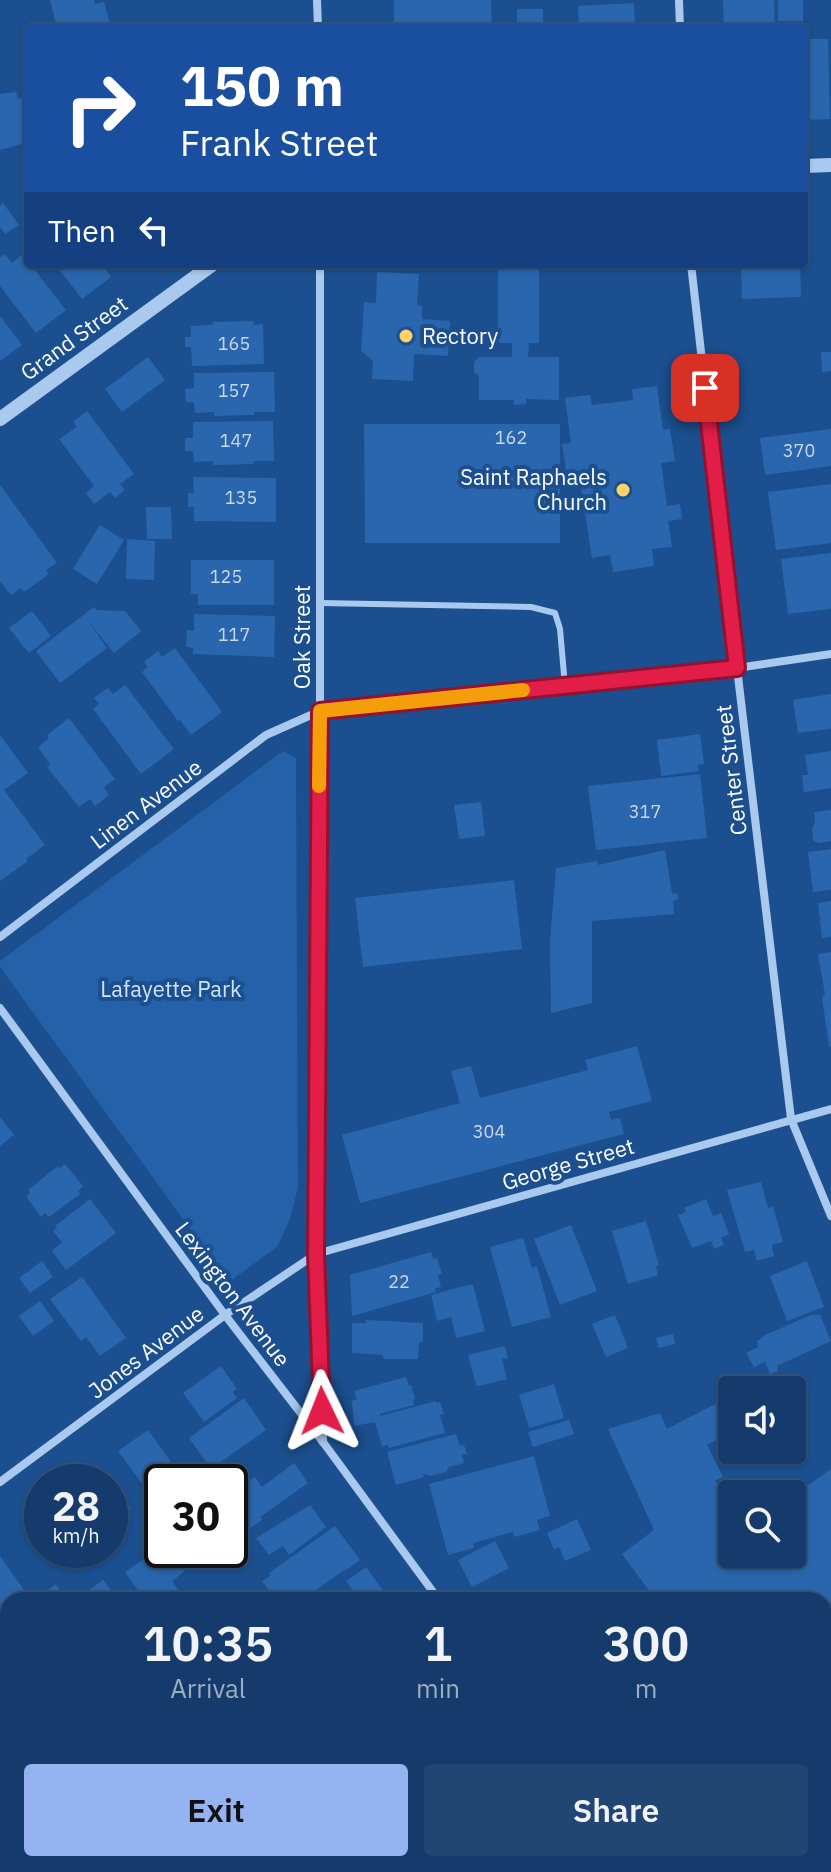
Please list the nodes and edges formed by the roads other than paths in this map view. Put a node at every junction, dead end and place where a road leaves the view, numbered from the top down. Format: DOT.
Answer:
graph roads {
  1 [pos="317,0"];
  2 [pos="679,0"];
  3 [pos="318,24"];
  4 [pos="680,24"];
  5 [pos="831,165"];
  6 [pos="808,166"];
  7 [pos="208,268"];
  8 [pos="320,268"];
  9 [pos="691,268"];
  10 [pos="0,419"];
  11 [pos="320,603"];
  12 [pos="831,654"];
  13 [pos="737,668"];
  14 [pos="565,686"];
  15 [pos="320,711"];
  16 [pos="0,937"];
  17 [pos="0,1008"];
  18 [pos="831,1109"];
  19 [pos="791,1119"];
  20 [pos="831,1216"];
  21 [pos="316,1254"];
  22 [pos="225,1315"];
  23 [pos="323,1442"];
  24 [pos="0,1482"];
  25 [pos="433,1592"];
  1 -- 3 [label="street"];
  2 -- 4 [label="street"];
  5 -- 6 [label="street"];
  7 -- 10 [label="street, Grand Street"];
  8 -- 11 [label="street, Oak Street"];
  9 -- 13 [label="street, Center Street"];
  11 -- 14 [label="lane"];
  11 -- 15 [label="street, Oak Street"];
  12 -- 13 [label="street, Linen Avenue"];
  13 -- 14 [label="street, Linen Avenue"];
  13 -- 19 [label="street, Center Street"];
  14 -- 15 [label="street, Linen Avenue"];
  15 -- 16 [label="street, Linen Avenue"];
  15 -- 21 [label="street, Oak Street"];
  17 -- 22 [label="street, Lexington Avenue"];
  18 -- 19 [label="street, George Street"];
  19 -- 20 [label="street, Center Street"];
  19 -- 21 [label="street, George Street"];
  21 -- 22 [label="street, Jones Avenue"];
  21 -- 23 [label="street, Oak Street"];
  22 -- 23 [label="street, Lexington Avenue"];
  22 -- 24 [label="street, Jones Avenue"];
  23 -- 25 [label="street, Lexington Avenue"];
}
